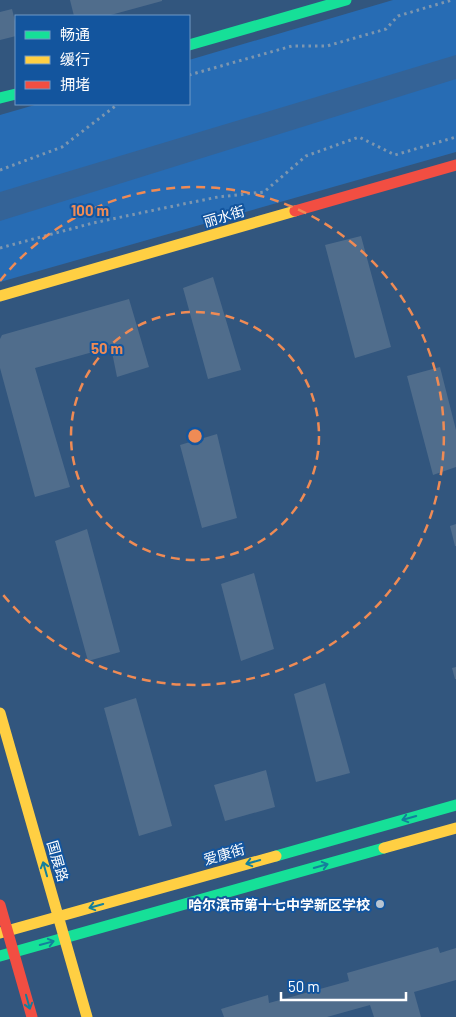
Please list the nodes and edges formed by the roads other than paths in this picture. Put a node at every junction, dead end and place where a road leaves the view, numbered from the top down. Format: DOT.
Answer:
graph roads {
  1 [pos="346,0"];
  2 [pos="190,45"];
  3 [pos="15,94"];
  4 [pos="0,98"];
  5 [pos="456,165"];
  6 [pos="0,296"];
  7 [pos="0,713"];
  8 [pos="456,805"];
  9 [pos="456,828"];
  10 [pos="0,905"];
  11 [pos="58,916"];
  12 [pos="4,932"];
  13 [pos="65,938"];
  14 [pos="14,952"];
  15 [pos="0,956"];
  16 [pos="32,1017"];
  17 [pos="88,1017"];
  1 -- 2 [label="main road"];
  3 -- 4 [label="main road"];
  5 -- 6 [label="main road, 丽水街"];
  11 -- 7 [label="main road, 国展路, one-way"];
  8 -- 11 [label="main road, 爱康街, one-way"];
  13 -- 9 [label="main road, one-way"];
  10 -- 12 [label="main road"];
  11 -- 12 [label="main road, 爱康街"];
  11 -- 13 [label="main road, 国展路"];
  12 -- 14 [label="main road"];
  14 -- 13 [label="main road, one-way"];
  13 -- 17 [label="main road, 国展路"];
  14 -- 15 [label="main road"];
  14 -- 16 [label="main road, one-way"];
}
